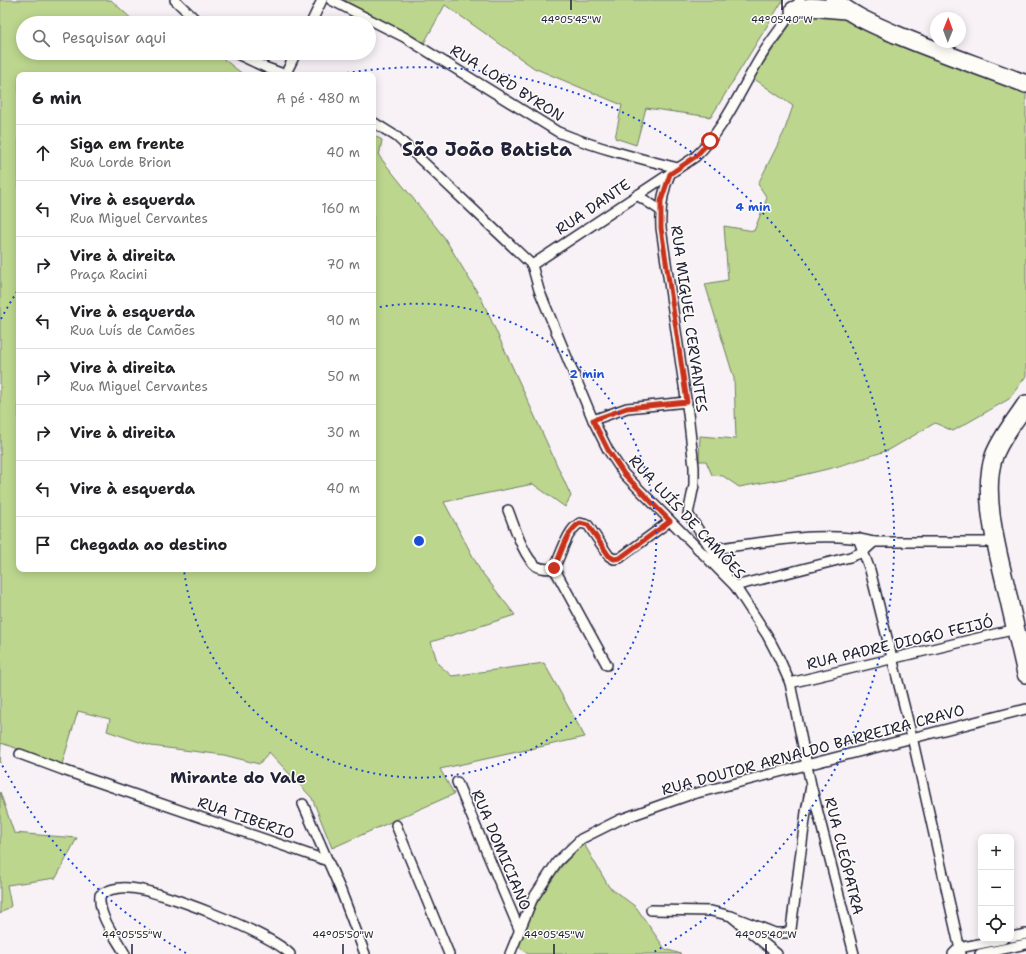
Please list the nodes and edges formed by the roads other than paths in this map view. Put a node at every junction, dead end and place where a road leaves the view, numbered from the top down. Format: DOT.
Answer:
graph roads {
  1 [pos="175,0"];
  2 [pos="322,0"];
  3 [pos="331,0"];
  4 [pos="797,5"];
  5 [pos="840,5"];
  6 [pos="192,16"];
  7 [pos="314,16"];
  8 [pos="363,16"];
  9 [pos="376,23"];
  10 [pos="251,60"];
  11 [pos="292,60"];
  12 [pos="278,72"];
  13 [pos="286,72"];
  14 [pos="1026,84"];
  15 [pos="376,124"];
  16 [pos="674,171"];
  17 [pos="637,195"];
  18 [pos="660,210"];
  19 [pos="532,265"];
  20 [pos="687,402"];
  21 [pos="1026,404"];
  22 [pos="593,420"];
  23 [pos="508,510"];
  24 [pos="670,521"];
  25 [pos="858,538"];
  26 [pos="874,542"];
  27 [pos="995,542"];
  28 [pos="712,549"];
  29 [pos="863,552"];
  30 [pos="554,568"];
  31 [pos="735,586"];
  32 [pos="1016,629"];
  33 [pos="892,660"];
  34 [pos="607,665"];
  35 [pos="1026,674"];
  36 [pos="790,683"];
  37 [pos="1026,709"];
  38 [pos="912,738"];
  39 [pos="20,754"];
  40 [pos="808,764"];
  41 [pos="457,782"];
  42 [pos="811,785"];
  43 [pos="303,804"];
  44 [pos="820,814"];
  45 [pos="396,825"];
  46 [pos="803,831"];
  47 [pos="328,861"];
  48 [pos="651,910"];
  49 [pos="731,916"];
  50 [pos="519,928"];
  51 [pos="1020,939"];
  52 [pos="993,942"];
  53 [pos="958,952"];
  54 [pos="125,954"];
  55 [pos="290,954"];
  56 [pos="365,954"];
  57 [pos="449,954"];
  58 [pos="510,954"];
  59 [pos="777,954"];
  60 [pos="854,954"];
  61 [pos="980,954"];
  1 -- 6 [label="street"];
  2 -- 7 [label="street"];
  3 -- 8 [label="street, RUA LORD BYRON"];
  4 -- 5 [label="highway"];
  4 -- 16 [label="street, RUA DANTE"];
  5 -- 14 [label="highway"];
  9 -- 16 [label="street, RUA LORD BYRON"];
  10 -- 12 [label="street"];
  11 -- 13 [label="street"];
  15 -- 19 [label="street"];
  16 -- 17 [label="street, RUA DANTE"];
  16 -- 18 [label="street, RUA MIGUEL CERVANTES"];
  17 -- 18 [label="street, RUA MIGUEL CERVANTES"];
  17 -- 19 [label="street, RUA DANTE"];
  18 -- 20 [label="street, RUA MIGUEL CERVANTES"];
  19 -- 22 [label="street, RUA LUÍS DE CAMÕES"];
  20 -- 22 [label="street"];
  20 -- 28 [label="street, RUA MIGUEL CERVANTES"];
  21 -- 27 [label="highway"];
  22 -- 24 [label="street, RUA LUÍS DE CAMÕES"];
  23 -- 30 [label="street"];
  24 -- 30 [label="street"];
  24 -- 31 [label="street, RUA LUÍS DE CAMÕES"];
  25 -- 26 [label="street"];
  25 -- 28 [label="street"];
  25 -- 29 [label="street"];
  26 -- 27 [label="street"];
  26 -- 29 [label="street"];
  27 -- 32 [label="highway"];
  28 -- 31 [label="street, RUA MIGUEL CERVANTES"];
  29 -- 31 [label="street"];
  29 -- 33 [label="street"];
  30 -- 34 [label="street"];
  31 -- 36 [label="street, RUA LUÍS DE CAMÕES"];
  32 -- 33 [label="street, RUA PADRE DIOGO FEIJÓ"];
  32 -- 35 [label="highway"];
  33 -- 36 [label="street, RUA PADRE DIOGO FEIJÓ"];
  33 -- 38 [label="street"];
  36 -- 40 [label="street, RUA LUÍS DE CAMÕES"];
  37 -- 38 [label="street, RUA DOUTOR ARNALDO BARREIRA CRAVO"];
  38 -- 40 [label="street, RUA DOUTOR ARNALDO BARREIRA CRAVO"];
  38 -- 53 [label="street"];
  39 -- 47 [label="street, RUA TIBERIO"];
  40 -- 42 [label="street, RUA CLEÓPATRA"];
  40 -- 50 [label="street, RUA DOUTOR ARNALDO BARREIRA CRAVO"];
  41 -- 50 [label="street, RUA DOMICIANO"];
  42 -- 44 [label="street, RUA CLEÓPATRA"];
  42 -- 46 [label="street"];
  43 -- 47 [label="street"];
  44 -- 46 [label="street"];
  44 -- 60 [label="street, RUA CLEÓPATRA"];
  45 -- 57 [label="street"];
  46 -- 49 [label="street"];
  47 -- 56 [label="street"];
  48 -- 49 [label="street"];
  49 -- 59 [label="street"];
  50 -- 58 [label="street, RUA DOUTOR ARNALDO BARREIRA CRAVO"];
  51 -- 61 [label="street"];
  52 -- 53 [label="street"];
  54 -- 55 [label="street"];
}
